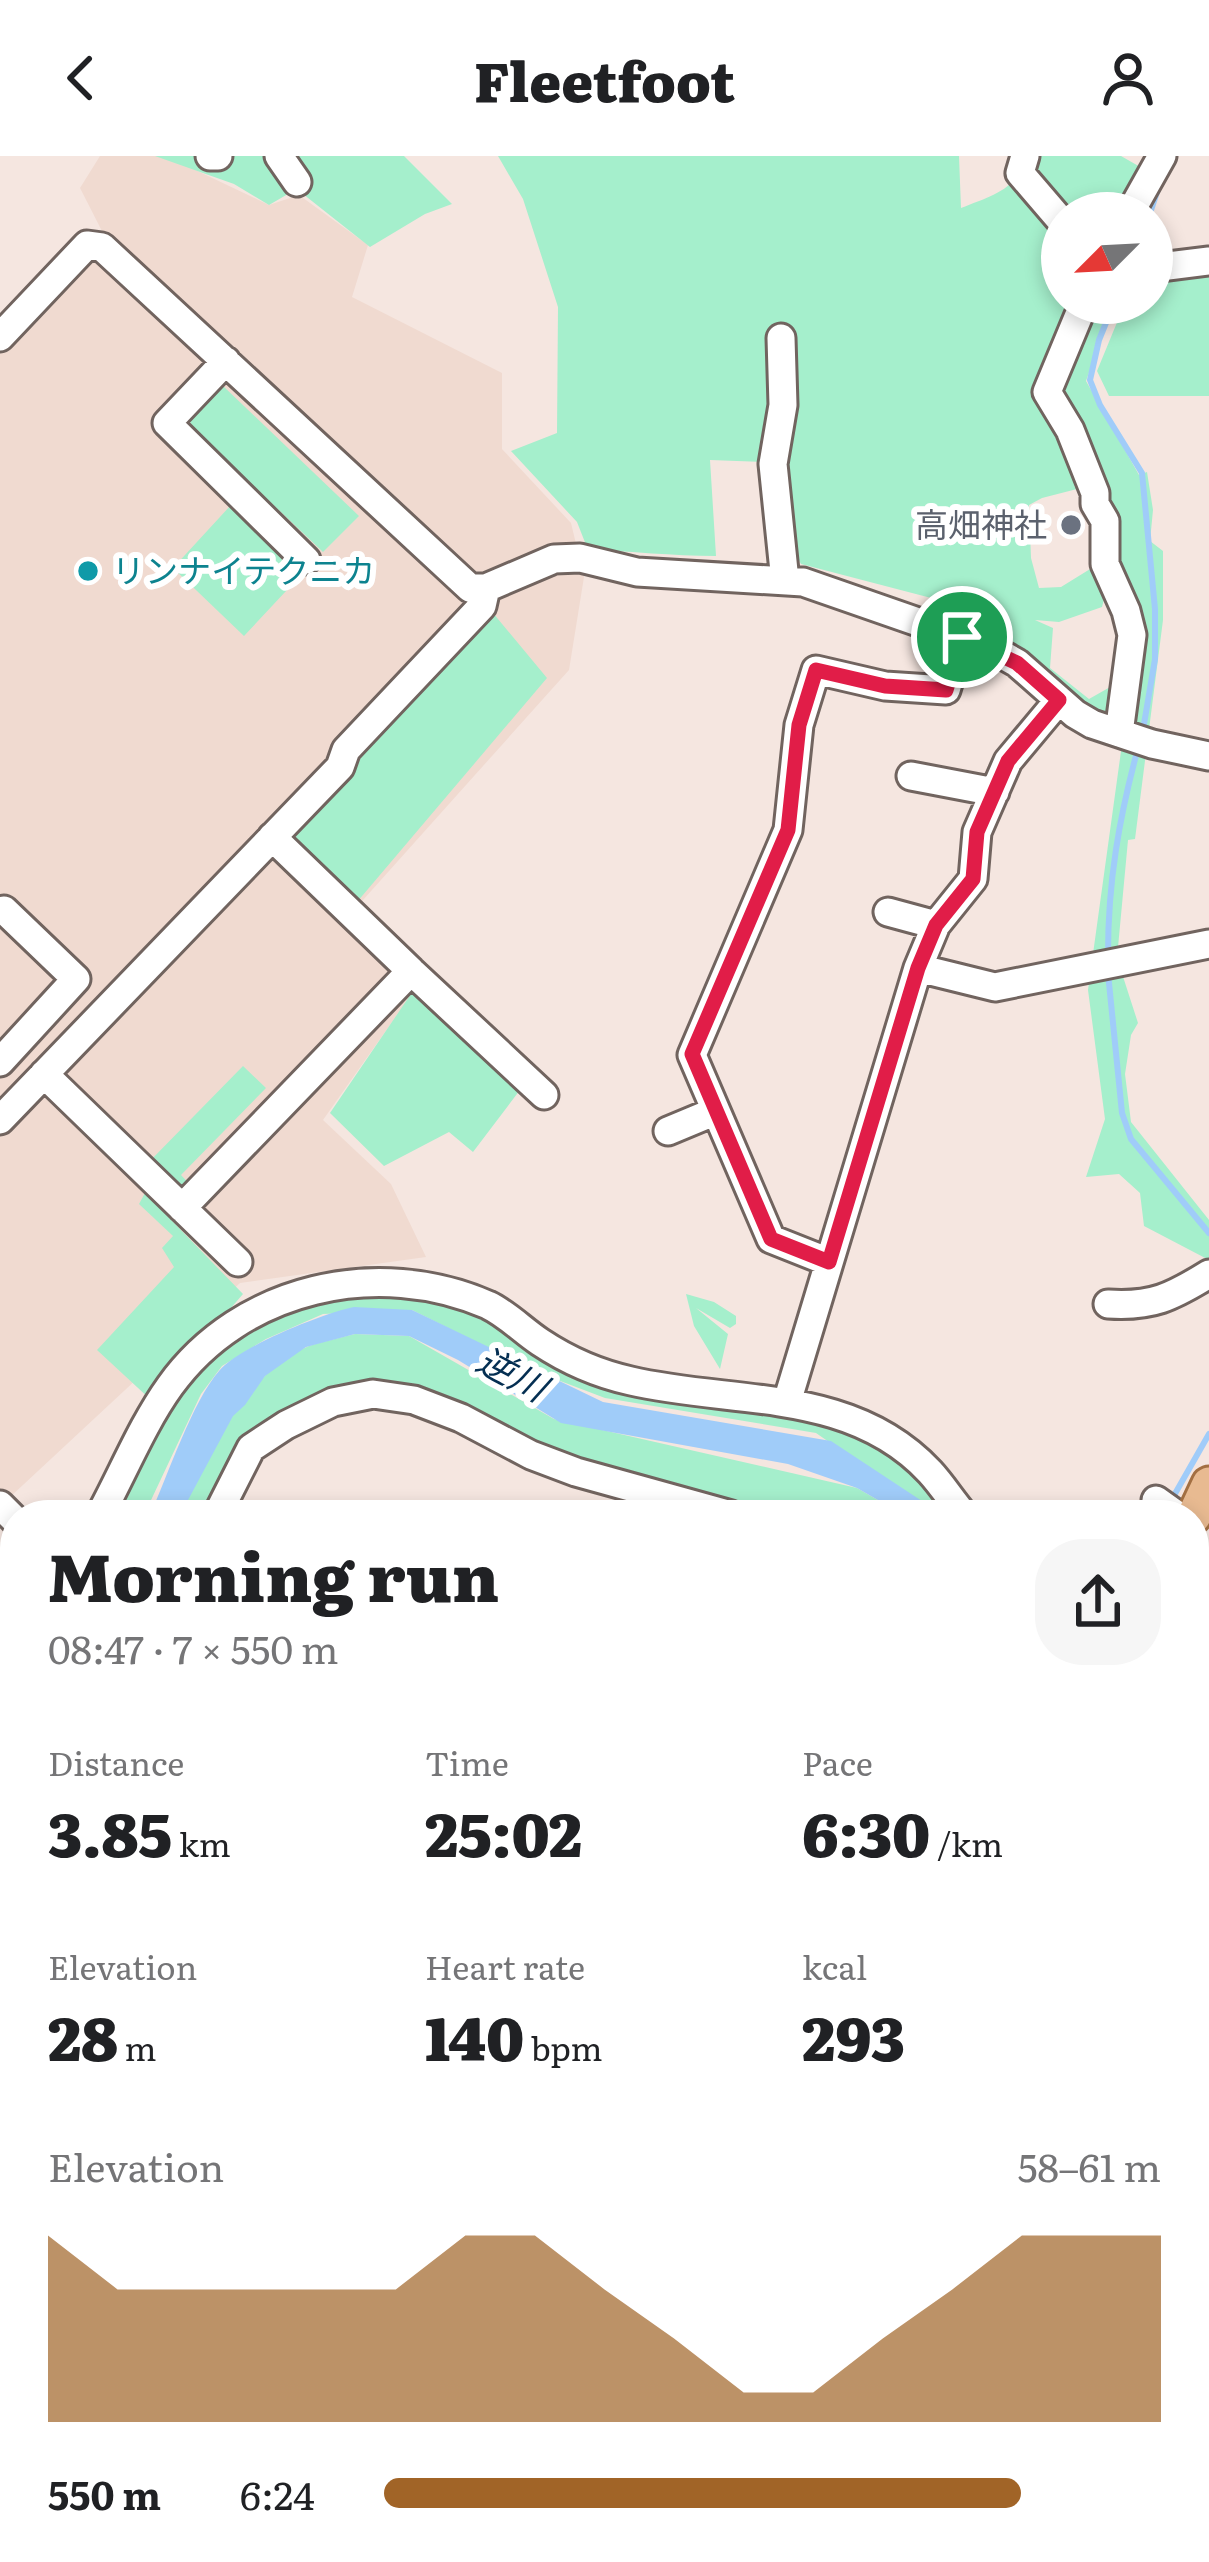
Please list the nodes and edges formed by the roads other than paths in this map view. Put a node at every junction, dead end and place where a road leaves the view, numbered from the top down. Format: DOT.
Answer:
graph roads {
  1 [pos="279,156"];
  2 [pos="1157,158"];
  3 [pos="1023,165"];
  4 [pos="297,182"];
  5 [pos="1041,192"];
  6 [pos="1140,192"];
  7 [pos="1209,261"];
  8 [pos="1173,265"];
  9 [pos="1075,324"];
  10 [pos="0,337"];
  11 [pos="781,338"];
  12 [pos="226,361"];
  13 [pos="307,560"];
  14 [pos="785,581"];
  15 [pos="486,588"];
  16 [pos="962,637"];
  17 [pos="1059,700"];
  18 [pos="1132,738"];
  19 [pos="1209,756"];
  20 [pos="911,776"];
  21 [pos="994,792"];
  22 [pos="272,837"];
  23 [pos="4,910"];
  24 [pos="888,912"];
  25 [pos="936,925"];
  26 [pos="1209,944"];
  27 [pos="918,968"];
  28 [pos="411,971"];
  29 [pos="0,1062"];
  30 [pos="44,1074"];
  31 [pos="544,1096"];
  32 [pos="716,1111"];
  33 [pos="0,1120"];
  34 [pos="668,1131"];
  35 [pos="182,1208"];
  36 [pos="238,1262"];
  37 [pos="829,1262"];
  38 [pos="1209,1274"];
  39 [pos="1108,1304"];
  40 [pos="787,1402"];
  41 [pos="108,1500"];
  42 [pos="225,1500"];
  43 [pos="677,1500"];
  44 [pos="952,1500"];
  1 -- 4 [label="street"];
  2 -- 6 [label="street"];
  3 -- 5 [label="street"];
  7 -- 8 [label="street"];
  9 -- 18 [label="street"];
  10 -- 12 [label="street"];
  11 -- 14 [label="street"];
  12 -- 13 [label="street"];
  12 -- 15 [label="street"];
  14 -- 15 [label="street"];
  14 -- 16 [label="street"];
  15 -- 22 [label="street"];
  16 -- 17 [label="street"];
  16 -- 32 [label="street"];
  17 -- 18 [label="street"];
  17 -- 21 [label="street"];
  18 -- 19 [label="street"];
  20 -- 21 [label="street"];
  21 -- 25 [label="street"];
  22 -- 28 [label="street"];
  22 -- 30 [label="street"];
  23 -- 29 [label="street"];
  24 -- 25 [label="street"];
  25 -- 27 [label="street"];
  26 -- 27 [label="street"];
  27 -- 37 [label="street"];
  28 -- 31 [label="street"];
  28 -- 35 [label="street"];
  30 -- 33 [label="street"];
  30 -- 35 [label="street"];
  32 -- 34 [label="street"];
  32 -- 37 [label="street"];
  35 -- 36 [label="street"];
  37 -- 40 [label="street"];
  38 -- 39 [label="street"];
  40 -- 41 [label="street"];
  40 -- 44 [label="street"];
  42 -- 43 [label="street"];
}
